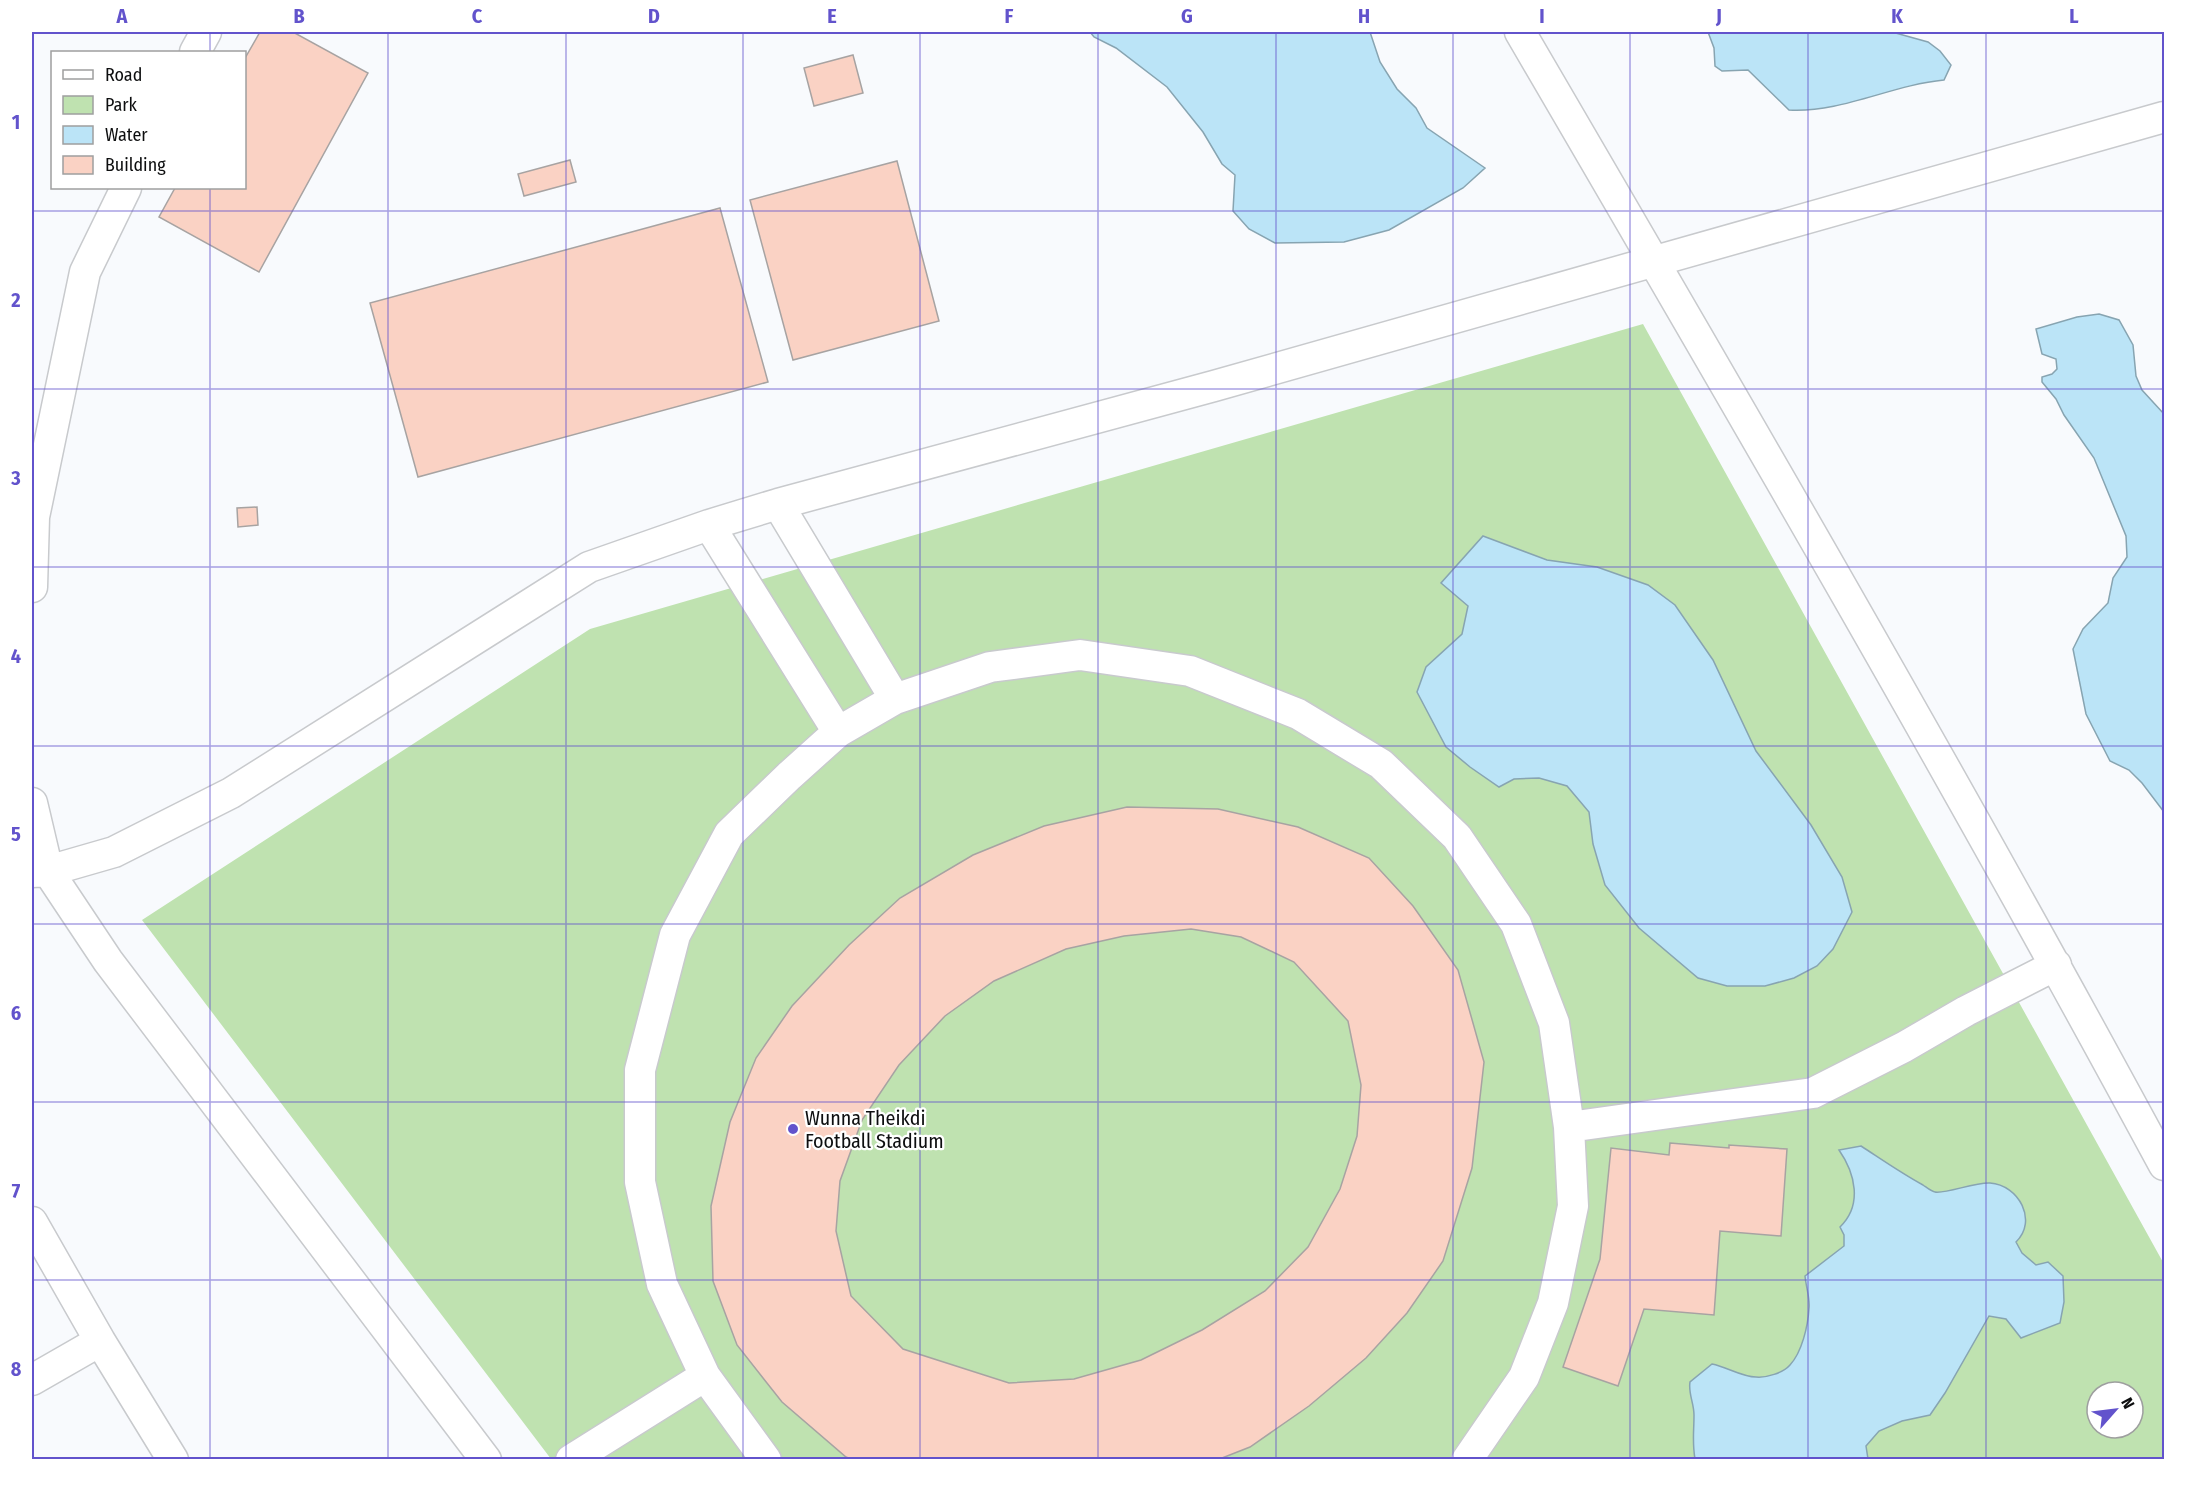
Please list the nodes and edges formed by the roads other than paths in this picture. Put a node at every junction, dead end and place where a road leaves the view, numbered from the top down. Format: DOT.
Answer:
graph roads {
  1 [pos="206,32"];
  2 [pos="1520,32"];
  3 [pos="196,51"];
  4 [pos="2164,117"];
  5 [pos="126,189"];
  6 [pos="1654,262"];
  7 [pos="778,504"];
  8 [pos="709,525"];
  9 [pos="32,587"];
  10 [pos="895,699"];
  11 [pos="838,732"];
  12 [pos="32,803"];
  13 [pos="40,872"];
  14 [pos="2056,965"];
  15 [pos="1569,1127"];
  16 [pos="2164,1165"];
  17 [pos="32,1222"];
  18 [pos="100,1341"];
  19 [pos="705,1376"];
  20 [pos="32,1380"];
  21 [pos="173,1460"];
  22 [pos="486,1460"];
  23 [pos="571,1460"];
  24 [pos="766,1460"];
  25 [pos="1467,1460"];
  1 -- 3 [label="street"];
  2 -- 6 [label="street"];
  4 -- 6 [label="street"];
  5 -- 9 [label="street"];
  6 -- 7 [label="street"];
  6 -- 14 [label="street"];
  7 -- 8 [label="street"];
  7 -- 10 [label="street"];
  8 -- 11 [label="street"];
  8 -- 13 [label="street"];
  10 -- 11 [label="street"];
  10 -- 15 [label="street"];
  11 -- 19 [label="street"];
  12 -- 13 [label="street"];
  13 -- 22 [label="street"];
  14 -- 15 [label="street"];
  14 -- 16 [label="street"];
  15 -- 25 [label="street"];
  17 -- 18 [label="street"];
  18 -- 20 [label="street"];
  18 -- 21 [label="street"];
  19 -- 23 [label="street"];
  19 -- 24 [label="street"];
}
